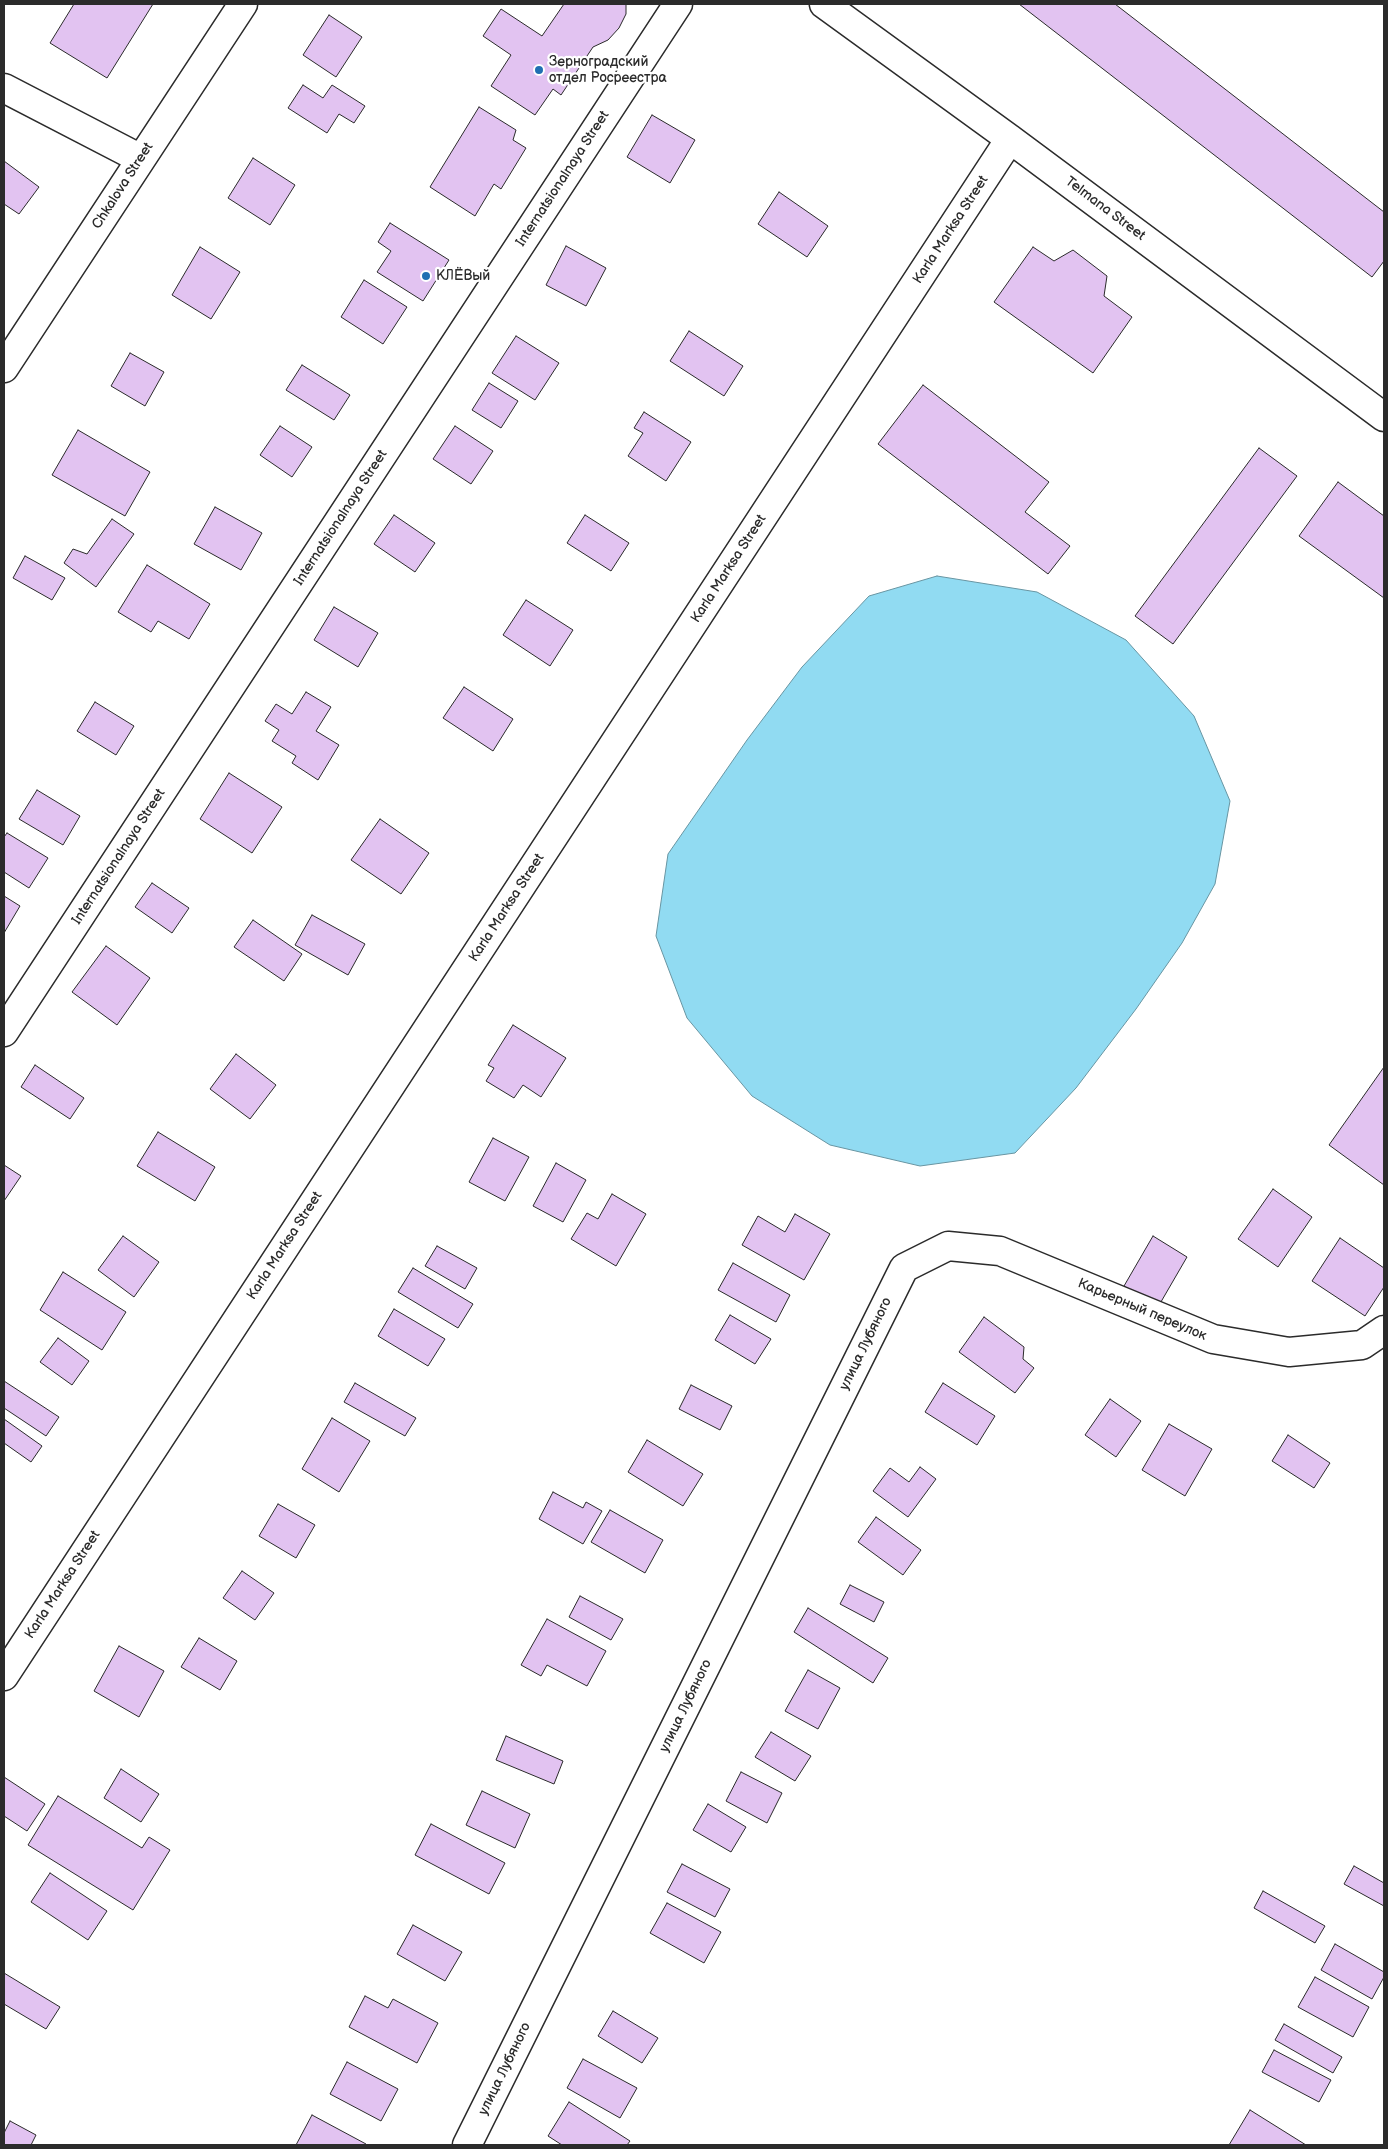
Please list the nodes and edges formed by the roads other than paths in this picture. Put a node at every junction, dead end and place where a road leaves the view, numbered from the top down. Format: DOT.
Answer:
graph roads {
  1 [pos="243,4"];
  2 [pos="678,4"];
  3 [pos="824,4"];
  4 [pos="4,88"];
  5 [pos="1010,139"];
  6 [pos="140,159"];
  7 [pos="4,368"];
  8 [pos="1384,418"];
  9 [pos="4,1032"];
  10 [pos="904,1268"];
  11 [pos="1384,1330"];
  12 [pos="4,1676"];
  13 [pos="467,2145"];
  1 -- 6 [label="street, Chkalova Street"];
  2 -- 9 [label="street, Internatsionalnaya Street"];
  3 -- 5 [label="street, Telmana Street"];
  4 -- 6 [label="street"];
  5 -- 8 [label="street, Telmana Street"];
  5 -- 12 [label="street, Karla Marksa Street"];
  6 -- 7 [label="street, Chkalova Street"];
  10 -- 11 [label="street, Карьерный переулок"];
  10 -- 13 [label="street, улица Лубяного"];
}
